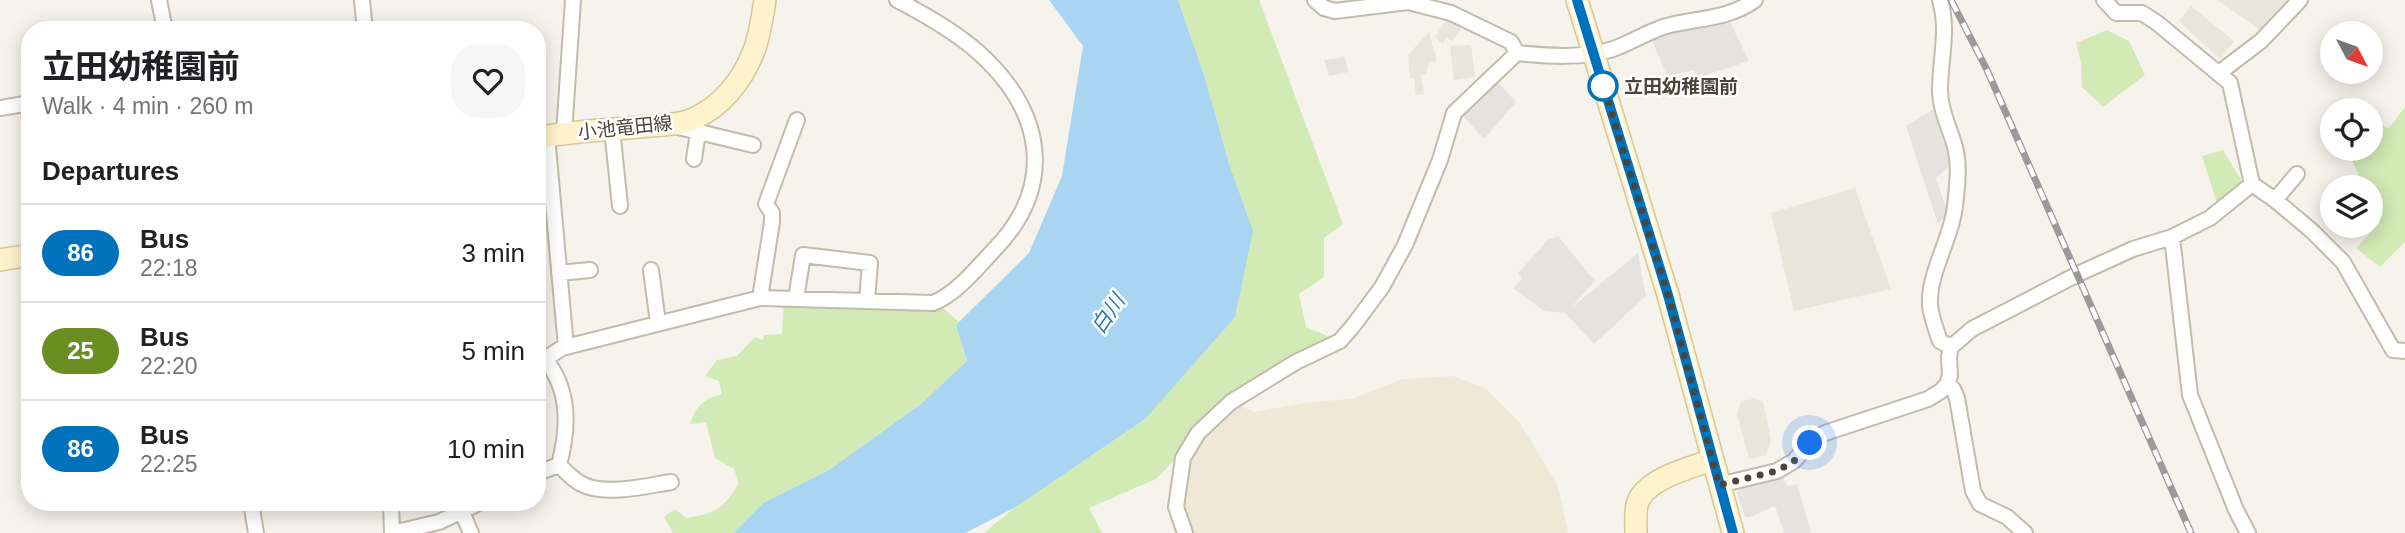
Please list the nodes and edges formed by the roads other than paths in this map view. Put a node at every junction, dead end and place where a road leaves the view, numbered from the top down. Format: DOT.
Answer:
graph roads {
  1 [pos="159,0"];
  2 [pos="362,0"];
  3 [pos="573,0"];
  4 [pos="765,0"];
  5 [pos="897,0"];
  6 [pos="1315,0"];
  7 [pos="1577,0"];
  8 [pos="1755,0"];
  9 [pos="1940,0"];
  10 [pos="2104,0"];
  11 [pos="2300,0"];
  12 [pos="163,21"];
  13 [pos="364,21"];
  14 [pos="1517,53"];
  15 [pos="1593,53"];
  16 [pos="2219,73"];
  17 [pos="21,104"];
  18 [pos="0,108"];
  19 [pos="797,120"];
  20 [pos="669,124"];
  21 [pos="612,130"];
  22 [pos="698,132"];
  23 [pos="550,136"];
  24 [pos="753,145"];
  25 [pos="694,159"];
  26 [pos="2297,174"];
  27 [pos="2252,184"];
  28 [pos="2275,200"];
  29 [pos="620,205"];
  30 [pos="2172,237"];
  31 [pos="21,256"];
  32 [pos="0,260"];
  33 [pos="590,270"];
  34 [pos="652,270"];
  35 [pos="559,273"];
  36 [pos="760,298"];
  37 [pos="796,299"];
  38 [pos="867,301"];
  39 [pos="658,323"];
  40 [pos="566,347"];
  41 [pos="1951,347"];
  42 [pos="2405,352"];
  43 [pos="546,357"];
  44 [pos="546,366"];
  45 [pos="1947,384"];
  46 [pos="1712,460"];
  47 [pos="559,465"];
  48 [pos="546,470"];
  49 [pos="671,482"];
  50 [pos="1719,485"];
  51 [pos="252,511"];
  52 [pos="391,511"];
  53 [pos="462,512"];
  54 [pos="256,533"];
  55 [pos="471,533"];
  56 [pos="1185,533"];
  57 [pos="1636,533"];
  58 [pos="1733,533"];
  59 [pos="2025,533"];
  60 [pos="2248,533"];
  1 -- 12 [label="street"];
  2 -- 13 [label="street"];
  3 -- 23 [label="street"];
  4 -- 20 [label="main road, 小池竜田線"];
  5 -- 38 [label="street"];
  6 -- 14 [label="street"];
  7 -- 15 [label="main road"];
  8 -- 15 [label="street"];
  9 -- 41 [label="street"];
  10 -- 16 [label="street"];
  11 -- 16 [label="street"];
  14 -- 15 [label="street"];
  14 -- 56 [label="street"];
  15 -- 46 [label="main road"];
  16 -- 27 [label="street"];
  17 -- 18 [label="street"];
  19 -- 36 [label="street"];
  20 -- 21 [label="main road, 小池竜田線"];
  20 -- 22 [label="street"];
  21 -- 23 [label="main road, 小池竜田線"];
  21 -- 29 [label="street"];
  22 -- 24 [label="street"];
  22 -- 25 [label="street"];
  23 -- 35 [label="street"];
  26 -- 28 [label="street"];
  27 -- 28 [label="street"];
  27 -- 30 [label="street"];
  28 -- 42 [label="street"];
  30 -- 41 [label="street"];
  30 -- 60 [label="street"];
  31 -- 32 [label="main road"];
  33 -- 35 [label="street"];
  34 -- 39 [label="street"];
  35 -- 40 [label="street"];
  36 -- 37 [label="street"];
  36 -- 39 [label="street"];
  37 -- 38 [label="street"];
  37 -- 38 [label="street"];
  39 -- 40 [label="street"];
  40 -- 43 [label="street"];
  41 -- 45 [label="street"];
  44 -- 47 [label="street"];
  45 -- 50 [label="street"];
  45 -- 59 [label="street"];
  46 -- 50 [label="main road"];
  46 -- 57 [label="main road"];
  47 -- 48 [label="street"];
  47 -- 49 [label="street"];
  50 -- 58 [label="main road"];
  51 -- 54 [label="street"];
  52 -- 53 [label="street"];
  53 -- 55 [label="street"];
}
